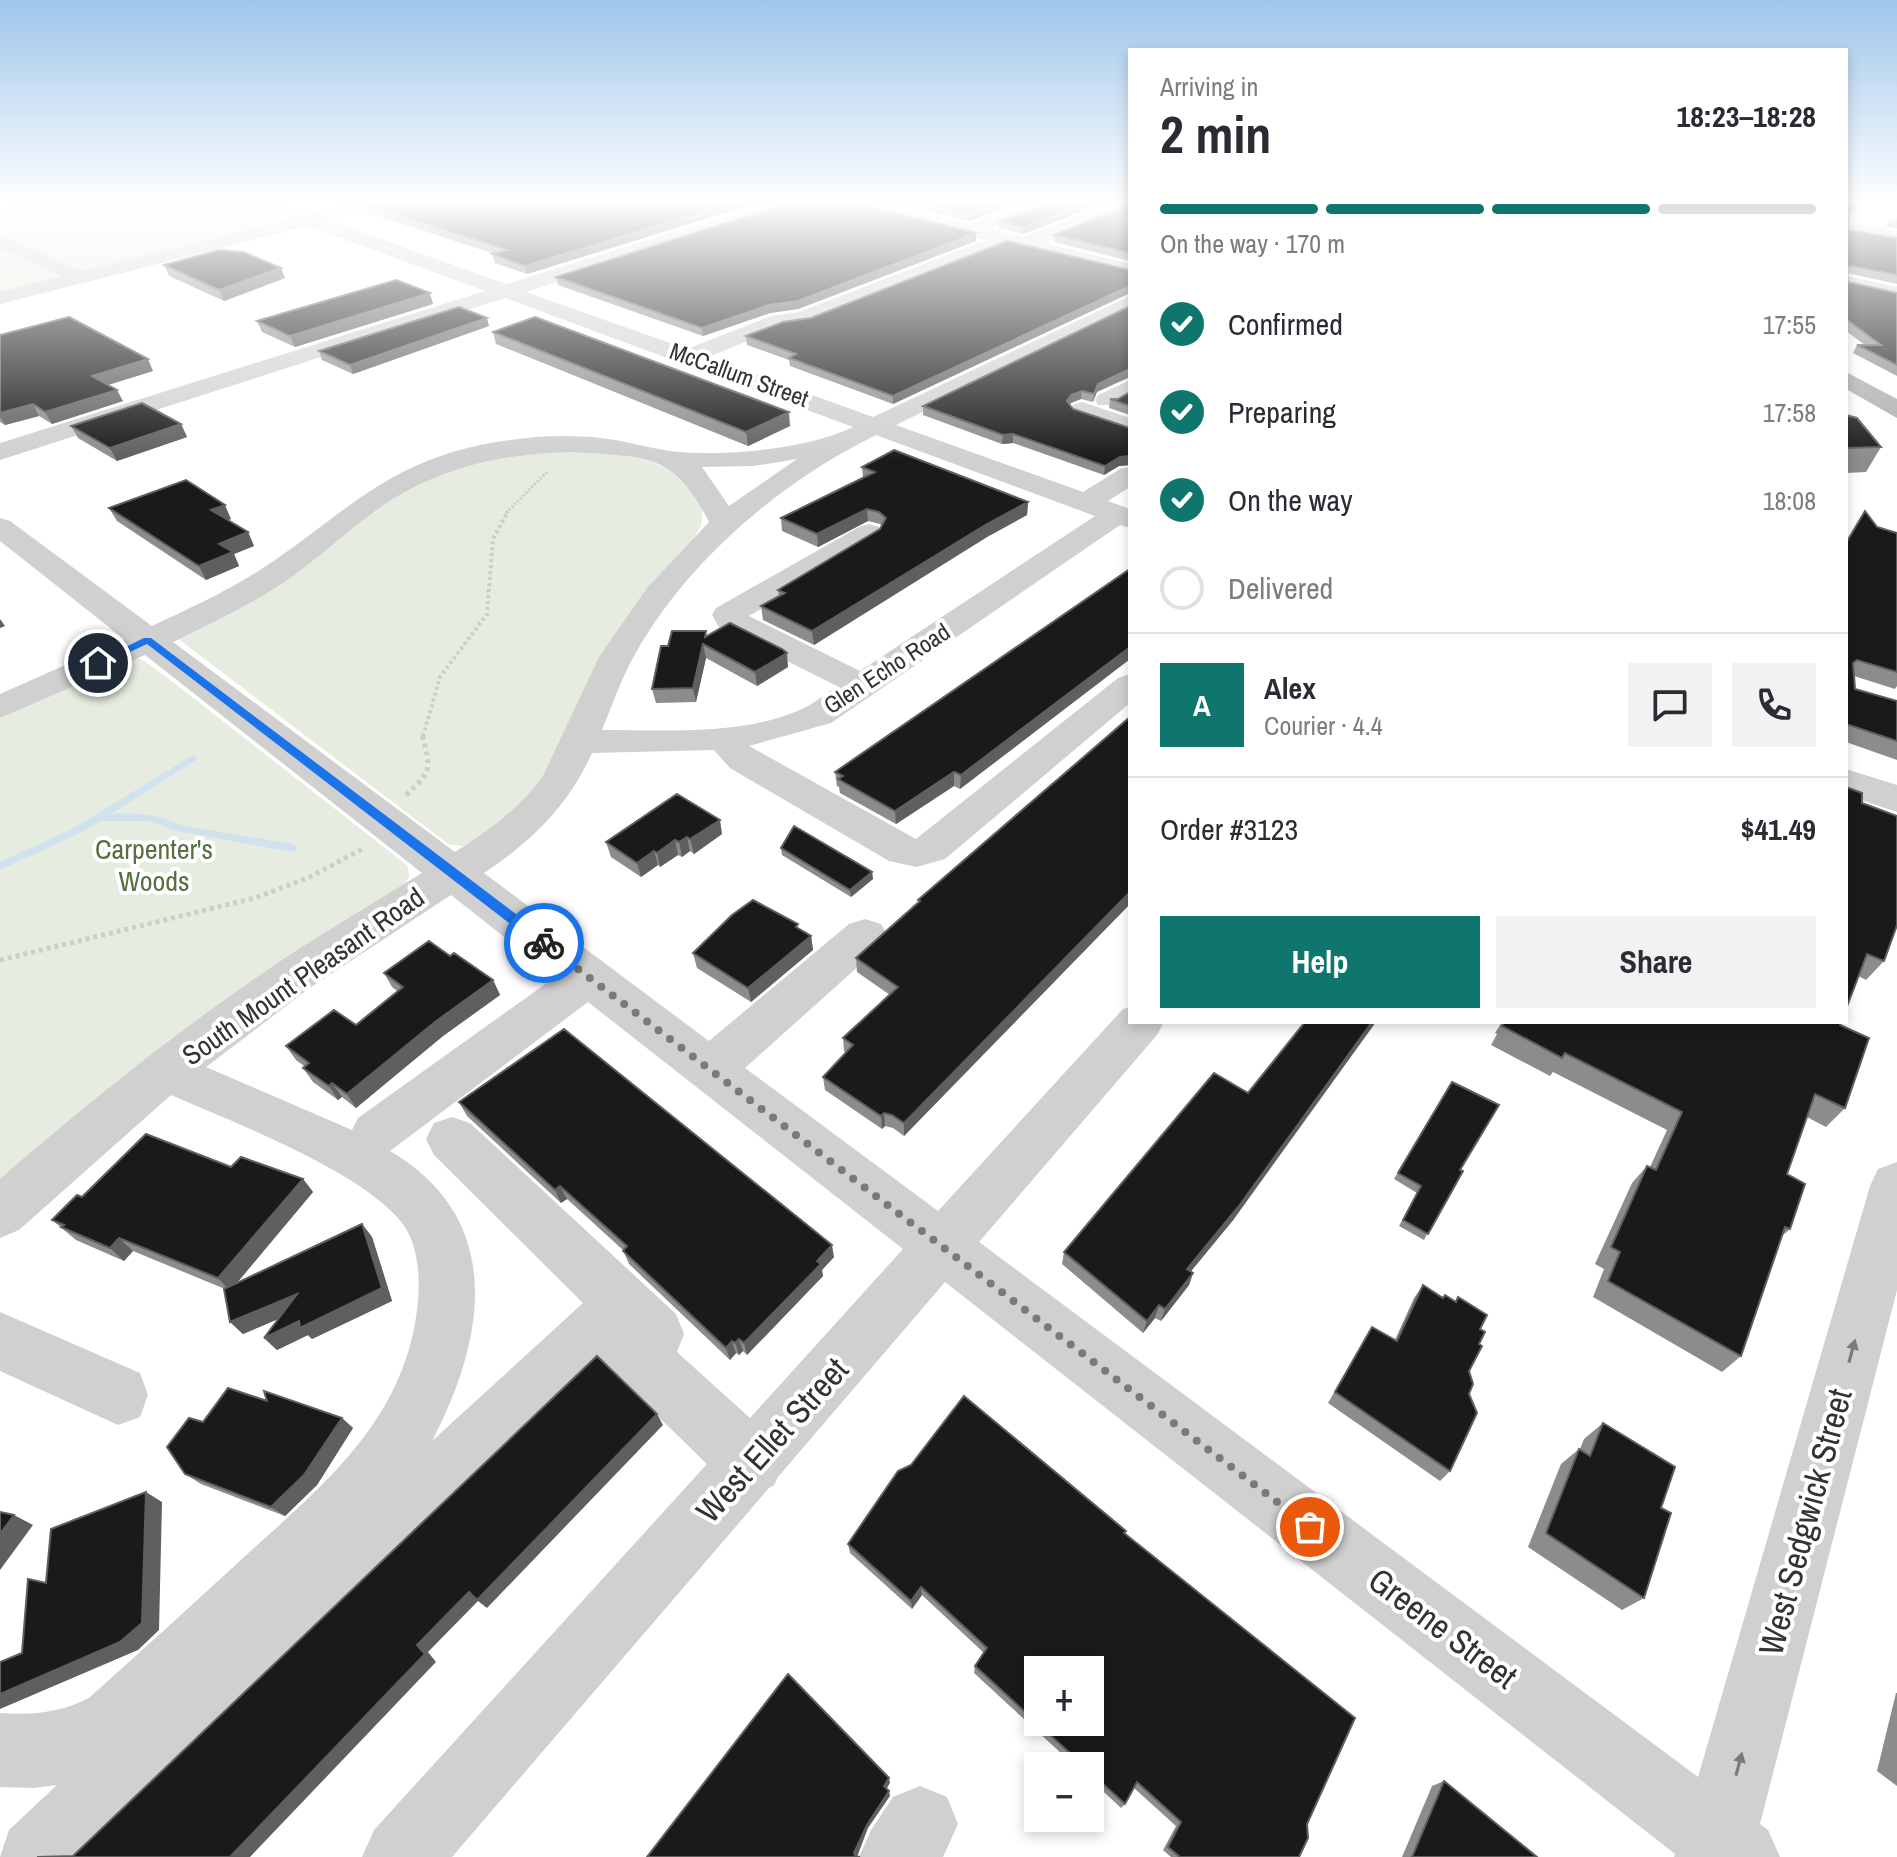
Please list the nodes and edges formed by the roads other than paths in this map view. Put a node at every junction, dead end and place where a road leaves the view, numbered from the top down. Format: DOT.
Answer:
graph roads {
  1 [pos="39,288"];
  2 [pos="499,288"];
  3 [pos="518,288"];
  4 [pos="869,288"];
  5 [pos="1872,288"];
  6 [pos="508,291"];
  7 [pos="1897,293"];
  8 [pos="0,298"];
  9 [pos="1128,303"];
  10 [pos="688,357"];
  11 [pos="1848,380"];
  12 [pos="1128,388"];
  13 [pos="1107,400"];
  14 [pos="1082,410"];
  15 [pos="1897,410"];
  16 [pos="877,425"];
  17 [pos="1128,425"];
  18 [pos="835,445"];
  19 [pos="0,452"];
  20 [pos="675,460"];
  21 [pos="1128,479"];
  22 [pos="1111,512"];
  23 [pos="724,523"];
  24 [pos="0,527"];
  25 [pos="869,533"];
  26 [pos="147,640"];
  27 [pos="864,686"];
  28 [pos="1128,687"];
  29 [pos="0,707"];
  30 [pos="728,739"];
  31 [pos="579,741"];
  32 [pos="1848,782"];
  33 [pos="1897,799"];
  34 [pos="452,873"];
  35 [pos="865,935"];
  36 [pos="588,977"];
  37 [pos="1138,1024"];
  38 [pos="710,1069"];
  39 [pos="167,1072"];
  40 [pos="376,1134"];
  41 [pos="452,1139"];
  42 [pos="1895,1198"];
  43 [pos="0,1213"];
  44 [pos="943,1246"];
  45 [pos="0,1341"];
  46 [pos="118,1395"];
  47 [pos="760,1453"];
  48 [pos="0,1750"];
  49 [pos="1724,1851"];
  50 [pos="36,1857"];
  51 [pos="401,1857"];
  1 -- 8 [label="street"];
  2 -- 6 [label="street, McCallum Street"];
  3 -- 6 [label="street"];
  4 -- 10 [label="street"];
  5 -- 7 [label="street"];
  6 -- 10 [label="street, McCallum Street"];
  6 -- 19 [label="street"];
  9 -- 16 [label="street"];
  10 -- 16 [label="street, McCallum Street"];
  11 -- 15 [label="main road"];
  12 -- 13 [label="street"];
  14 -- 17 [label="street"];
  16 -- 18 [label="street"];
  16 -- 22 [label="street, McCallum Street"];
  18 -- 20 [label="street"];
  18 -- 23 [label="street, South Mount Pleasant Road"];
  20 -- 23 [label="street"];
  20 -- 26 [label="street"];
  21 -- 22 [label="street, Glen Echo Road"];
  22 -- 27 [label="street, Glen Echo Road"];
  23 -- 31 [label="street, South Mount Pleasant Road"];
  24 -- 26 [label="street, Greene Street"];
  25 -- 27 [label="street"];
  26 -- 29 [label="street"];
  26 -- 34 [label="street, Greene Street"];
  27 -- 30 [label="street, Glen Echo Road"];
  28 -- 30 [label="street"];
  30 -- 31 [label="street, Glen Echo Road"];
  31 -- 34 [label="street, South Mount Pleasant Road"];
  32 -- 33 [label="street"];
  34 -- 36 [label="street, Greene Street"];
  34 -- 39 [label="street, South Mount Pleasant Road"];
  35 -- 38 [label="street"];
  36 -- 38 [label="street, Greene Street"];
  36 -- 40 [label="street"];
  37 -- 44 [label="street, West Ellet Street"];
  38 -- 44 [label="street, Greene Street"];
  39 -- 43 [label="street, South Mount Pleasant Road"];
  39 -- 48 [label="street"];
  41 -- 47 [label="street"];
  49 -- 42 [label="street, West Sedgwick Street, one-way"];
  44 -- 47 [label="street, West Ellet Street"];
  44 -- 49 [label="street, Greene Street"];
  45 -- 46 [label="street"];
  47 -- 50 [label="street"];
  47 -- 51 [label="street, West Ellet Street"];
}
